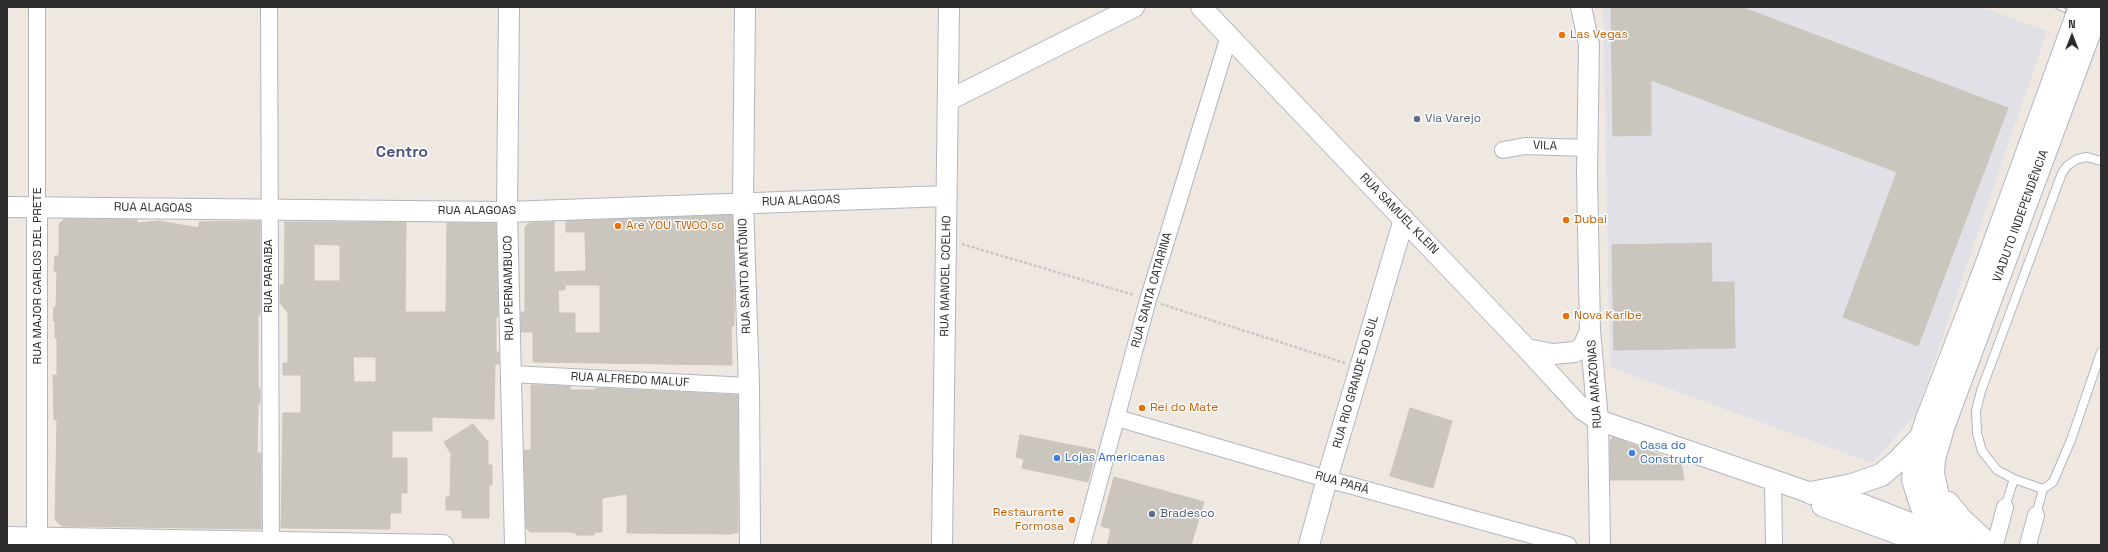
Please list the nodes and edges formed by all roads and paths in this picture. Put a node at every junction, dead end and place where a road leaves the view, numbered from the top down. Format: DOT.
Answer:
graph roads {
  1 [pos="37,7"];
  2 [pos="269,7"];
  3 [pos="509,7"];
  4 [pos="746,7"];
  5 [pos="950,7"];
  6 [pos="1134,7"];
  7 [pos="1201,7"];
  8 [pos="2080,7"];
  9 [pos="2099,7"];
  10 [pos="1586,10"];
  11 [pos="1229,36"];
  12 [pos="949,100"];
  13 [pos="1587,148"];
  14 [pos="1503,150"];
  15 [pos="2101,160"];
  16 [pos="947,196"];
  17 [pos="743,203"];
  18 [pos="37,206"];
  19 [pos="7,207"];
  20 [pos="269,210"];
  21 [pos="507,212"];
  22 [pos="1404,219"];
  23 [pos="946,239"];
  24 [pos="1148,300"];
  25 [pos="1590,331"];
  26 [pos="1527,349"];
  27 [pos="2101,352"];
  28 [pos="1360,368"];
  29 [pos="511,374"];
  30 [pos="749,386"];
  31 [pos="1117,418"];
  32 [pos="1598,420"];
  33 [pos="1930,428"];
  34 [pos="1327,479"];
  35 [pos="2014,479"];
  36 [pos="1773,481"];
  37 [pos="1935,483"];
  38 [pos="2043,489"];
  39 [pos="1811,493"];
  40 [pos="2005,507"];
  41 [pos="2036,515"];
  42 [pos="7,537"];
  43 [pos="1932,537"];
  44 [pos="38,541"];
  45 [pos="271,544"];
  46 [pos="443,545"];
  47 [pos="515,545"];
  48 [pos="750,545"];
  49 [pos="942,545"];
  50 [pos="1082,545"];
  51 [pos="1310,545"];
  52 [pos="1568,545"];
  53 [pos="1600,545"];
  54 [pos="1774,545"];
  55 [pos="1959,545"];
  56 [pos="1989,545"];
  57 [pos="1995,545"];
  58 [pos="2028,545"];
  1 -- 18 [label="street, RUA MAJOR CARLOS DEL PRETE"];
  2 -- 20 [label="street, RUA PARAIBA"];
  3 -- 21 [label="street, RUA PERNAMBUCO"];
  4 -- 17 [label="street, RUA SANTO ANTÔNIO"];
  5 -- 12 [label="street, RUA MANOEL COELHO"];
  6 -- 12 [label="street"];
  7 -- 11 [label="street, RUA SAMUEL KLEIN"];
  8 -- 33 [label="main road, VIADUTO INDEPENDÊNCIA, bridge"];
  9 -- 33 [label="main road, VIADUTO INDEPENDÊNCIA, bridge"];
  10 -- 13 [label="street, RUA AMAZONAS"];
  11 -- 22 [label="street, RUA SAMUEL KLEIN"];
  11 -- 24 [label="street, RUA SANTA CATARINA"];
  12 -- 16 [label="street, RUA MANOEL COELHO"];
  13 -- 14 [label="street, VILA"];
  13 -- 25 [label="street, RUA AMAZONAS"];
  15 -- 35 [label="lane"];
  16 -- 17 [label="street, RUA ALAGOAS"];
  16 -- 23 [label="street, RUA MANOEL COELHO"];
  17 -- 21 [label="street, RUA ALAGOAS"];
  17 -- 30 [label="street, RUA SANTO ANTÔNIO"];
  18 -- 19 [label="street, RUA ALAGOAS"];
  18 -- 20 [label="street, RUA ALAGOAS"];
  18 -- 44 [label="street, RUA MAJOR CARLOS DEL PRETE"];
  20 -- 21 [label="street, RUA ALAGOAS"];
  20 -- 45 [label="street, RUA PARAIBA"];
  21 -- 29 [label="street, RUA PERNAMBUCO"];
  22 -- 26 [label="street, RUA SAMUEL KLEIN"];
  22 -- 28 [label="street, RUA RIO GRANDE DO SUL"];
  23 -- 24 [label="path"];
  23 -- 49 [label="street, RUA MANOEL COELHO"];
  24 -- 28 [label="path"];
  24 -- 31 [label="street, RUA SANTA CATARINA"];
  25 -- 26 [label="street"];
  25 -- 32 [label="street, RUA AMAZONAS"];
  26 -- 32 [label="street, RUA SAMUEL KLEIN"];
  27 -- 38 [label="lane"];
  28 -- 34 [label="street, RUA RIO GRANDE DO SUL"];
  29 -- 30 [label="street, RUA ALFREDO MALUF"];
  29 -- 47 [label="street, RUA PERNAMBUCO"];
  30 -- 48 [label="street, RUA SANTO ANTÔNIO"];
  31 -- 34 [label="street, RUA PARÁ"];
  31 -- 50 [label="street, RUA SANTA CATARINA"];
  32 -- 36 [label="street, RUA SAMUEL KLEIN"];
  32 -- 53 [label="street, RUA AMAZONAS"];
  33 -- 37 [label="main road"];
  33 -- 39 [label="main road"];
  33 -- 43 [label="main road"];
  34 -- 51 [label="street, RUA RIO GRANDE DO SUL"];
  34 -- 52 [label="street, RUA PARÁ"];
  35 -- 38 [label="lane"];
  35 -- 40 [label="lane"];
  36 -- 39 [label="street, RUA SAMUEL KLEIN"];
  36 -- 54 [label="street"];
  37 -- 55 [label="main road"];
  37 -- 56 [label="main road"];
  38 -- 41 [label="lane"];
  39 -- 43 [label="street, RUA SAMUEL KLEIN"];
  39 -- 43 [label="street"];
  40 -- 57 [label="street"];
  41 -- 58 [label="street"];
  42 -- 44 [label="street"];
  43 -- 55 [label="main road"];
  44 -- 45 [label="street"];
  45 -- 46 [label="street"];
}
